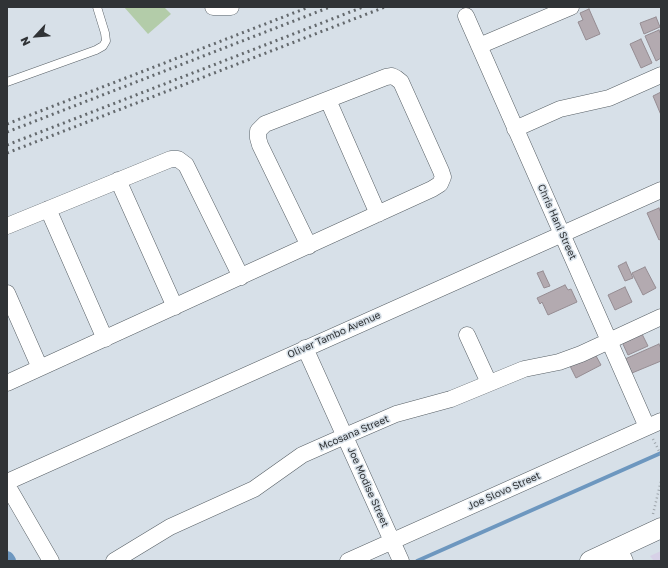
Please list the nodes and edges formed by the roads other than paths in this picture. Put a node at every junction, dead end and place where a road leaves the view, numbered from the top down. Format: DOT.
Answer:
graph roads {
  1 [pos="97,7"];
  2 [pos="213,7"];
  3 [pos="231,7"];
  4 [pos="571,7"];
  5 [pos="466,16"];
  6 [pos="479,46"];
  7 [pos="661,75"];
  8 [pos="7,82"];
  9 [pos="328,100"];
  10 [pos="515,129"];
  11 [pos="118,180"];
  12 [pos="661,190"];
  13 [pos="48,209"];
  14 [pos="378,214"];
  15 [pos="7,226"];
  16 [pos="562,234"];
  17 [pos="309,246"];
  18 [pos="241,277"];
  19 [pos="7,293"];
  20 [pos="175,306"];
  21 [pos="661,318"];
  22 [pos="467,336"];
  23 [pos="104,339"];
  24 [pos="610,342"];
  25 [pos="305,348"];
  26 [pos="40,368"];
  27 [pos="7,383"];
  28 [pos="489,383"];
  29 [pos="654,424"];
  30 [pos="345,436"];
  31 [pos="7,482"];
  32 [pos="7,485"];
  33 [pos="656,524"];
  34 [pos="393,541"];
  35 [pos="622,554"];
  36 [pos="400,559"];
  37 [pos="51,561"];
  38 [pos="114,561"];
  39 [pos="348,561"];
  40 [pos="590,561"];
  1 -- 8 [label="lane"];
  2 -- 3 [label="street"];
  4 -- 6 [label="street"];
  5 -- 6 [label="street, Chris Hani Street"];
  6 -- 10 [label="street, Chris Hani Street"];
  7 -- 10 [label="street"];
  9 -- 14 [label="street"];
  9 -- 14 [label="street"];
  9 -- 17 [label="street"];
  10 -- 16 [label="street, Chris Hani Street"];
  11 -- 13 [label="street"];
  11 -- 18 [label="street"];
  11 -- 20 [label="street"];
  12 -- 16 [label="street, Oliver Tambo Avenue"];
  13 -- 15 [label="street"];
  13 -- 23 [label="street"];
  14 -- 17 [label="street"];
  16 -- 24 [label="street, Chris Hani Street"];
  16 -- 25 [label="street, Oliver Tambo Avenue"];
  17 -- 18 [label="street"];
  18 -- 20 [label="street"];
  19 -- 26 [label="street"];
  20 -- 23 [label="street"];
  21 -- 24 [label="street, Mcosana Street"];
  22 -- 28 [label="street"];
  23 -- 26 [label="street"];
  24 -- 28 [label="street, Mcosana Street"];
  24 -- 29 [label="street, Chris Hani Street"];
  25 -- 30 [label="street, Joe Modise Street"];
  25 -- 31 [label="street, Oliver Tambo Avenue"];
  26 -- 27 [label="street"];
  28 -- 30 [label="street, Mcosana Street"];
  29 -- 34 [label="street, Joe Slovo Street"];
  30 -- 34 [label="street, Joe Modise Street"];
  30 -- 38 [label="street, Mcosana Street"];
  32 -- 37 [label="street"];
  33 -- 35 [label="street"];
  34 -- 36 [label="street, Joe Modise Street"];
  34 -- 39 [label="street, Joe Slovo Street"];
  35 -- 40 [label="street"];
}
